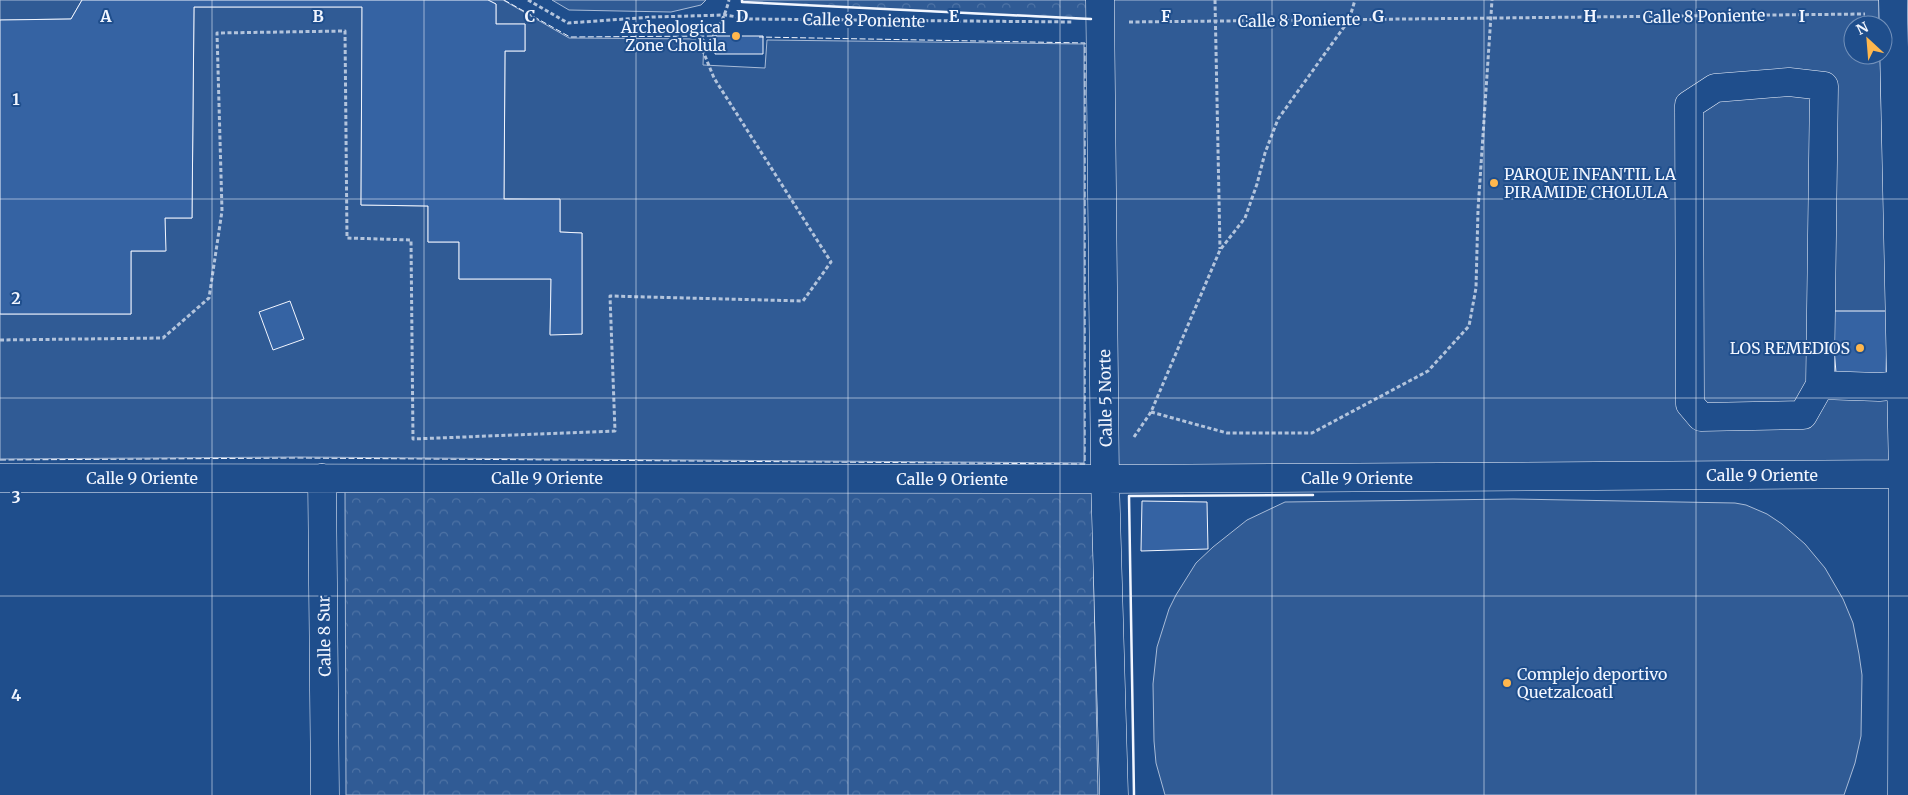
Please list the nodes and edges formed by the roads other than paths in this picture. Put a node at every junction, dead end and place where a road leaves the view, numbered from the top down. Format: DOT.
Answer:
graph roads {
  1 [pos="1898,9"];
  2 [pos="1101,11"];
  3 [pos="1820,385"];
  4 [pos="1902,385"];
  5 [pos="1906,474"];
  6 [pos="0,478"];
  7 [pos="322,478"];
  8 [pos="1106,479"];
  9 [pos="1905,747"];
  10 [pos="325,795"];
  11 [pos="1114,795"];
  12 [pos="1902,795"];
  1 -- 4 [label="street"];
  2 -- 8 [label="street, Calle 5 Norte"];
  3 -- 3 [label="street"];
  3 -- 4 [label="street"];
  4 -- 5 [label="street"];
  5 -- 8 [label="street, Calle 9 Oriente"];
  5 -- 9 [label="street"];
  6 -- 7 [label="street, Calle 9 Oriente"];
  7 -- 8 [label="street, Calle 9 Oriente"];
  7 -- 10 [label="street, Calle 8 Sur"];
  8 -- 11 [label="street, Calle 5 Norte"];
  9 -- 12 [label="street"];
}
